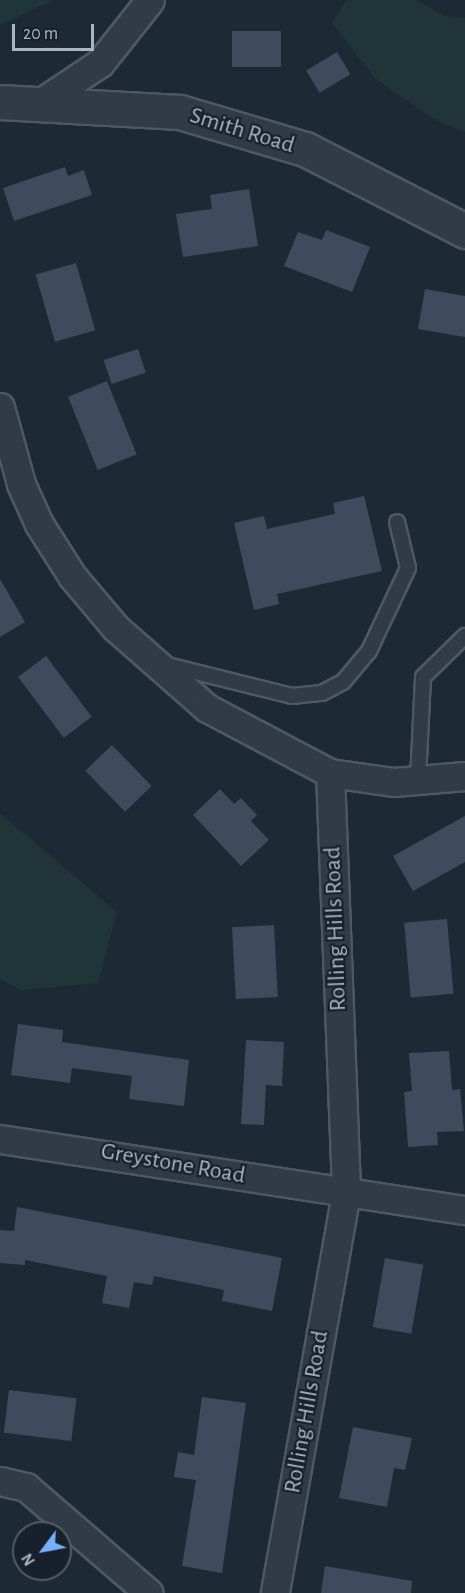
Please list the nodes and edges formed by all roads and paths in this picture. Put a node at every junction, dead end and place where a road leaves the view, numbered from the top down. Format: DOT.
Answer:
graph roads {
  1 [pos="150,0"];
  2 [pos="0,102"];
  3 [pos="40,103"];
  4 [pos="465,231"];
  5 [pos="0,407"];
  6 [pos="398,522"];
  7 [pos="465,636"];
  8 [pos="156,663"];
  9 [pos="330,773"];
  10 [pos="465,776"];
  11 [pos="418,780"];
  12 [pos="0,1138"];
  13 [pos="346,1193"];
  14 [pos="465,1210"];
  15 [pos="0,1481"];
  16 [pos="149,1593"];
  17 [pos="275,1593"];
  1 -- 3 [label="street"];
  2 -- 3 [label="street, Smith Road"];
  3 -- 4 [label="street, Smith Road"];
  5 -- 8 [label="street"];
  6 -- 8 [label="lane"];
  7 -- 11 [label="lane"];
  8 -- 9 [label="street"];
  9 -- 11 [label="street"];
  9 -- 13 [label="street, Rolling Hills Road"];
  10 -- 11 [label="street"];
  12 -- 13 [label="street, Greystone Road"];
  13 -- 14 [label="street, Greystone Road"];
  13 -- 17 [label="street, Rolling Hills Road"];
  15 -- 16 [label="street"];
}
